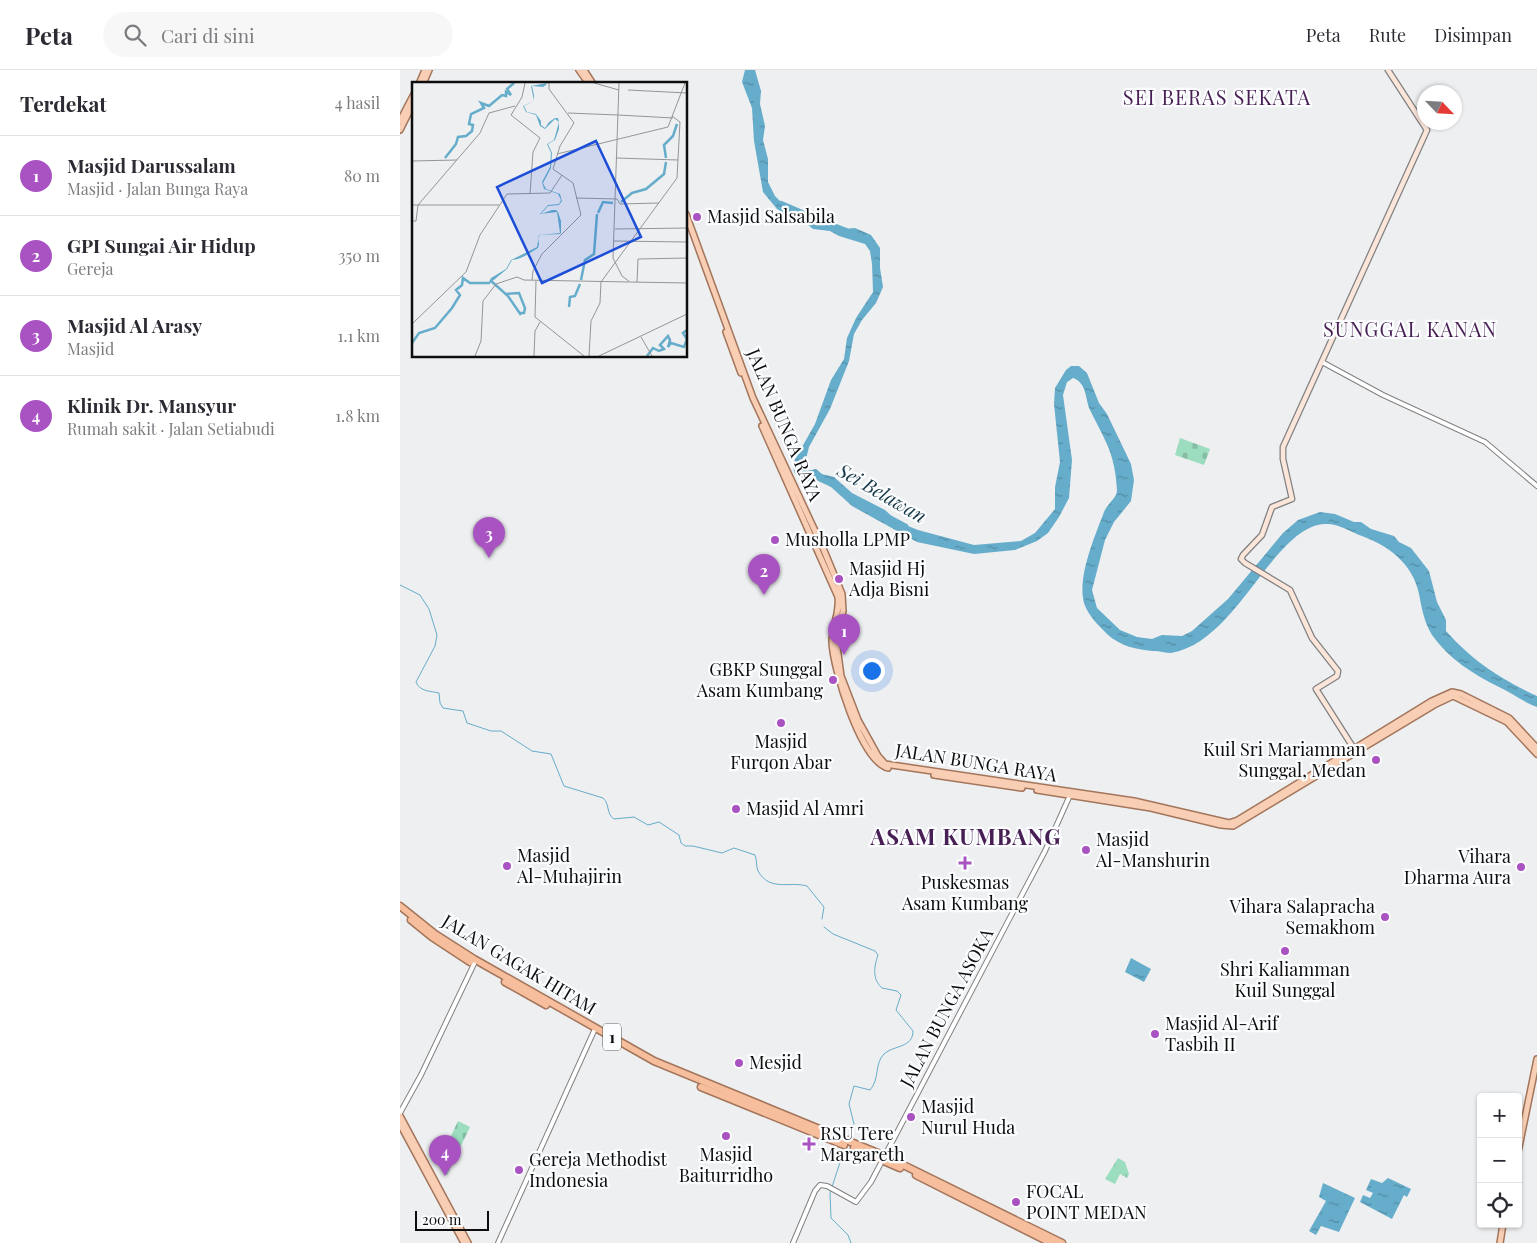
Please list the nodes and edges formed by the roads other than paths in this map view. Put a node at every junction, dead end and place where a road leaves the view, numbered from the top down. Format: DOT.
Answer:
graph roads {
  1 [pos="426,70"];
  2 [pos="429,70"];
  3 [pos="579,70"];
  4 [pos="584,70"];
  5 [pos="1388,70"];
  6 [pos="420,82"];
  7 [pos="424,82"];
  8 [pos="588,82"];
  9 [pos="592,82"];
  10 [pos="412,98"];
  11 [pos="412,106"];
  12 [pos="400,121"];
  13 [pos="400,130"];
  14 [pos="688,219"];
  15 [pos="688,226"];
  16 [pos="1322,362"];
  17 [pos="1537,486"];
  18 [pos="835,632"];
  19 [pos="1520,732"];
  20 [pos="1537,748"];
  21 [pos="1355,751"];
  22 [pos="1537,754"];
  23 [pos="1071,794"];
  24 [pos="400,906"];
  25 [pos="400,912"];
  26 [pos="474,964"];
  27 [pos="544,1002"];
  28 [pos="594,1031"];
  29 [pos="1537,1059"];
  30 [pos="400,1115"];
  31 [pos="789,1121"];
  32 [pos="400,1124"];
  33 [pos="1521,1138"];
  34 [pos="884,1158"];
  35 [pos="967,1198"];
  36 [pos="1502,1228"];
  37 [pos="464,1243"];
  38 [pos="468,1243"];
  39 [pos="498,1243"];
  40 [pos="793,1243"];
  41 [pos="1051,1243"];
  42 [pos="1062,1243"];
  43 [pos="1500,1243"];
  1 -- 6 [label="main road"];
  2 -- 7 [label="main road"];
  3 -- 8 [label="main road"];
  4 -- 9 [label="main road"];
  5 -- 16 [label="main road"];
  10 -- 12 [label="main road"];
  11 -- 13 [label="main road"];
  14 -- 18 [label="main road, JALAN BUNGA RAYA"];
  15 -- 18 [label="main road, JALAN BUNGA RAYA"];
  16 -- 17 [label="street"];
  16 -- 21 [label="main road"];
  18 -- 23 [label="main road, JALAN BUNGA RAYA"];
  19 -- 20 [label="main road, JALAN BUNGA RAYA"];
  19 -- 21 [label="main road, JALAN BUNGA RAYA"];
  19 -- 22 [label="main road, JALAN BUNGA RAYA"];
  21 -- 23 [label="main road, JALAN BUNGA RAYA"];
  23 -- 34 [label="street, JALAN BUNGA ASOKA"];
  24 -- 27 [label="highway, JALAN GAGAK HITAM / 1"];
  25 -- 26 [label="highway, JALAN GAGAK HITAM / 1"];
  26 -- 27 [label="highway, JALAN GAGAK HITAM / 1"];
  26 -- 30 [label="street"];
  27 -- 28 [label="highway, JALAN GAGAK HITAM / 1"];
  27 -- 31 [label="highway, JALAN GAGAK HITAM / 1"];
  28 -- 31 [label="highway, JALAN GAGAK HITAM / 1"];
  28 -- 39 [label="street"];
  29 -- 33 [label="main road"];
  30 -- 38 [label="main road"];
  31 -- 34 [label="highway, JALAN GAGAK HITAM / 1"];
  32 -- 37 [label="main road"];
  34 -- 35 [label="highway, JALAN GAGAK HITAM / 1"];
  34 -- 40 [label="street, JALAN BUNGA ASOKA"];
  35 -- 41 [label="highway, JALAN GAGAK HITAM / 1"];
  35 -- 42 [label="highway, JALAN GAGAK HITAM / 1"];
  36 -- 43 [label="main road"];
}
